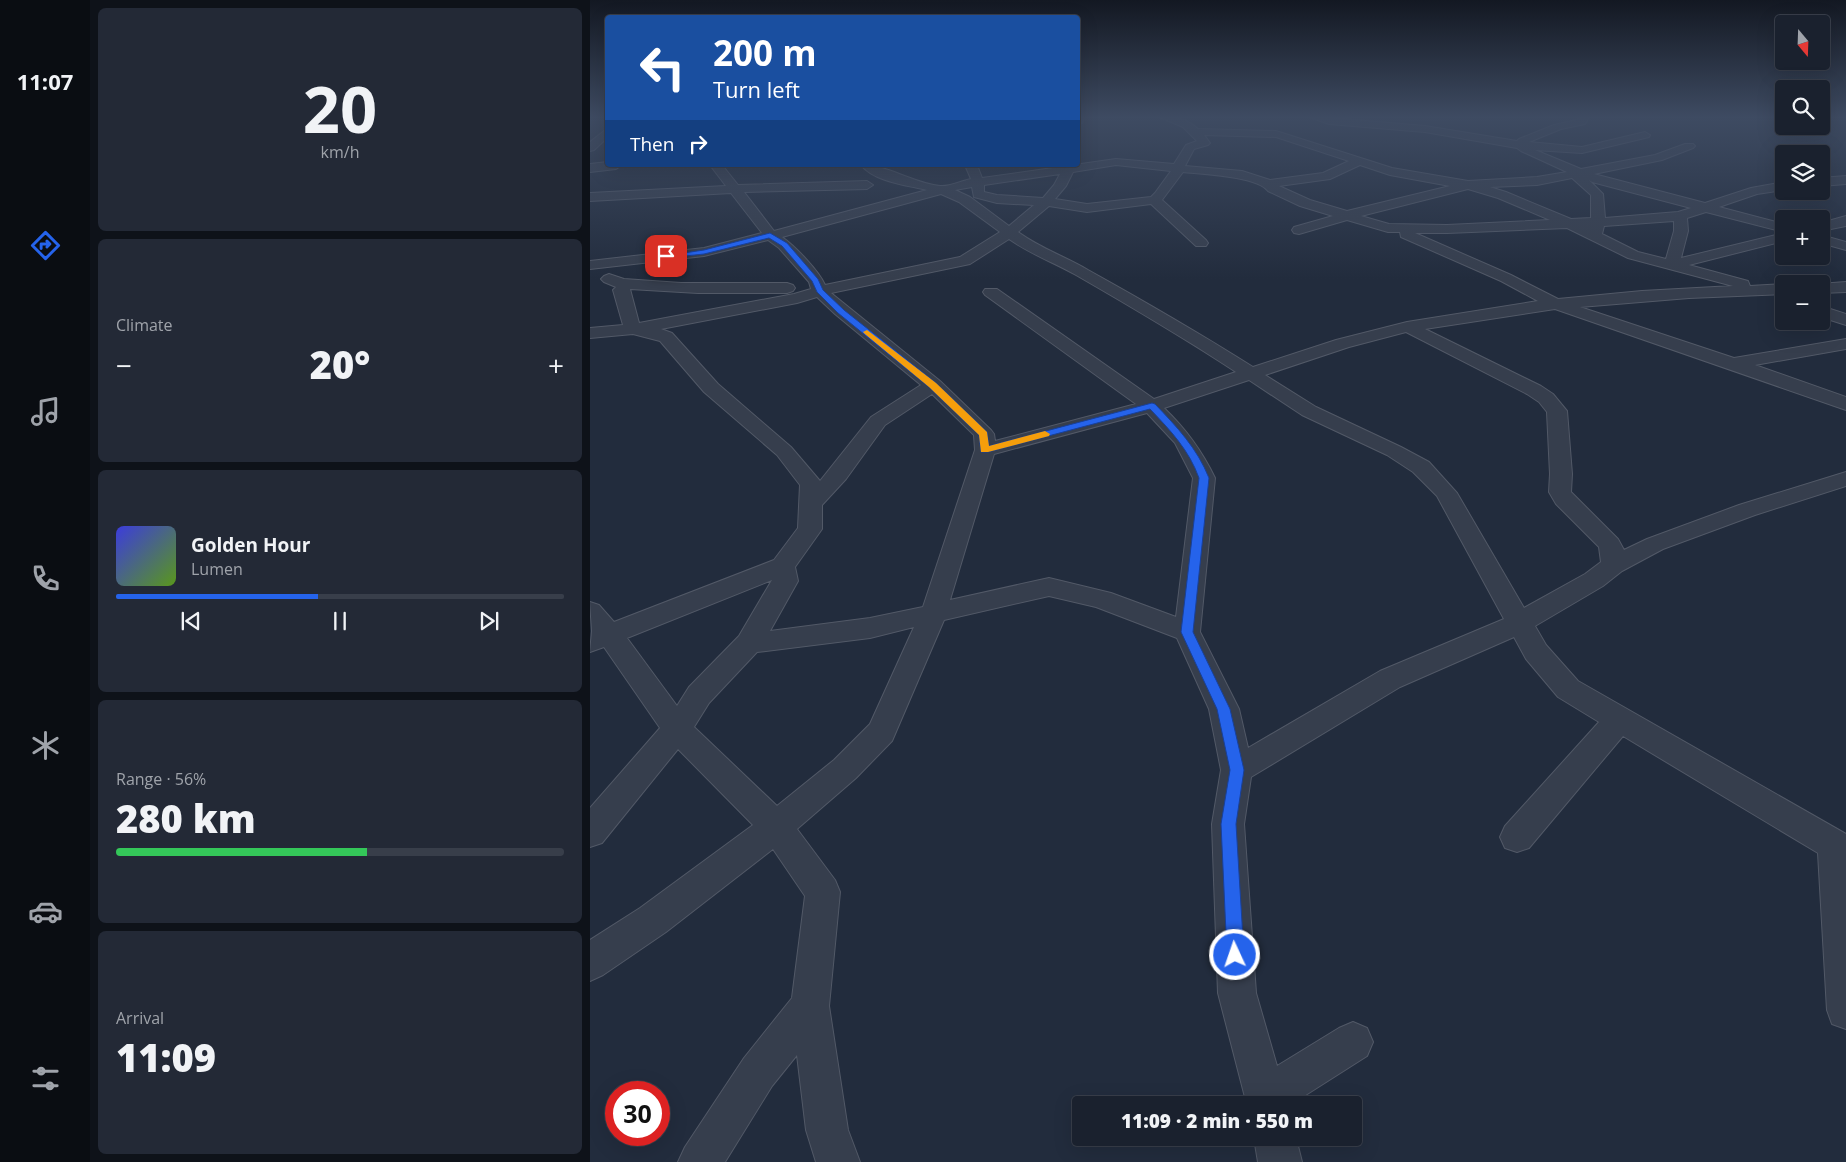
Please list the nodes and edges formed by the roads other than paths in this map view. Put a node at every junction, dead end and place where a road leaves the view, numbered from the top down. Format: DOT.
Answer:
graph roads {
  1 [pos="720,170"];
  2 [pos="877,170"];
  3 [pos="973,170"];
  4 [pos="1049,170"];
  5 [pos="1067,170"];
  6 [pos="1178,170"];
  7 [pos="1192,170"];
  8 [pos="1339,170"];
  9 [pos="1388,170"];
  10 [pos="1573,170"];
  11 [pos="1594,170"];
  12 [pos="880,172"];
  13 [pos="1579,173"];
  14 [pos="1846,180"];
  15 [pos="1830,181"];
  16 [pos="978,182"];
  17 [pos="1269,184"];
  18 [pos="867,185"];
  19 [pos="1468,185"];
  20 [pos="735,188"];
  21 [pos="1775,188"];
  22 [pos="943,190"];
  23 [pos="590,197"];
  24 [pos="1154,200"];
  25 [pos="1046,202"];
  26 [pos="1705,207"];
  27 [pos="850,213"];
  28 [pos="1350,215"];
  29 [pos="1680,216"];
  30 [pos="1566,222"];
  31 [pos="1598,222"];
  32 [pos="1844,223"];
  33 [pos="1830,225"];
  34 [pos="1775,226"];
  35 [pos="1388,228"];
  36 [pos="1299,230"];
  37 [pos="1010,232"];
  38 [pos="770,235"];
  39 [pos="1594,236"];
  40 [pos="1775,240"];
  41 [pos="1830,242"];
  42 [pos="1201,243"];
  43 [pos="1846,246"];
  44 [pos="1672,264"];
  45 [pos="590,265"];
  46 [pos="590,270"];
  47 [pos="624,286"];
  48 [pos="1846,287"];
  49 [pos="1830,288"];
  50 [pos="1775,289"];
  51 [pos="1763,290"];
  52 [pos="820,291"];
  53 [pos="991,292"];
  54 [pos="1775,294"];
  55 [pos="1554,303"];
  56 [pos="1830,314"];
  57 [pos="1846,320"];
  58 [pos="1408,327"];
  59 [pos="633,329"];
  60 [pos="590,333"];
  61 [pos="1846,344"];
  62 [pos="1732,363"];
  63 [pos="1251,373"];
  64 [pos="932,385"];
  65 [pos="1846,404"];
  66 [pos="1152,406"];
  67 [pos="985,450"];
  68 [pos="1846,479"];
  69 [pos="810,504"];
  70 [pos="1614,565"];
  71 [pos="784,566"];
  72 [pos="933,615"];
  73 [pos="1520,623"];
  74 [pos="597,629"];
  75 [pos="1187,632"];
  76 [pos="748,643"];
  77 [pos="1619,720"];
  78 [pos="677,729"];
  79 [pos="1237,770"];
  80 [pos="776,827"];
  81 [pos="590,832"];
  82 [pos="1518,837"];
  83 [pos="1840,847"];
  84 [pos="590,962"];
  85 [pos="810,1006"];
  86 [pos="1846,1010"];
  87 [pos="1353,1042"];
  88 [pos="1266,1096"];
  89 [pos="1273,1096"];
  90 [pos="1277,1146"];
  91 [pos="700,1162"];
  92 [pos="838,1162"];
  93 [pos="1280,1162"];
  1 -- 20 [label="street"];
  2 -- 12 [label="street"];
  3 -- 16 [label="street"];
  4 -- 16 [label="street"];
  5 -- 25 [label="street"];
  6 -- 24 [label="street"];
  7 -- 17 [label="street"];
  8 -- 17 [label="street"];
  9 -- 19 [label="street"];
  10 -- 13 [label="street"];
  11 -- 13 [label="street"];
  12 -- 18 [label="street"];
  12 -- 22 [label="street"];
  13 -- 19 [label="street"];
  13 -- 26 [label="street"];
  13 -- 31 [label="street"];
  14 -- 15 [label="street"];
  16 -- 22 [label="street"];
  16 -- 25 [label="street"];
  17 -- 28 [label="street"];
  18 -- 20 [label="street"];
  18 -- 27 [label="street"];
  19 -- 28 [label="street"];
  19 -- 30 [label="street"];
  20 -- 23 [label="street"];
  20 -- 38 [label="street"];
  21 -- 26 [label="street"];
  22 -- 27 [label="street"];
  22 -- 37 [label="street"];
  24 -- 25 [label="street"];
  24 -- 42 [label="street"];
  25 -- 37 [label="street"];
  26 -- 29 [label="street"];
  26 -- 34 [label="street"];
  27 -- 38 [label="street"];
  28 -- 35 [label="street"];
  28 -- 36 [label="street"];
  29 -- 31 [label="street"];
  29 -- 44 [label="street"];
  30 -- 31 [label="street"];
  30 -- 35 [label="street"];
  30 -- 39 [label="street"];
  31 -- 39 [label="street"];
  32 -- 33 [label="street"];
  35 -- 55 [label="street"];
  37 -- 52 [label="street"];
  37 -- 63 [label="street"];
  38 -- 45 [label="street"];
  38 -- 52 [label="street"];
  39 -- 44 [label="street"];
  40 -- 44 [label="street"];
  41 -- 43 [label="street"];
  44 -- 51 [label="street"];
  46 -- 47 [label="street"];
  47 -- 52 [label="street"];
  47 -- 59 [label="street"];
  48 -- 49 [label="street"];
  50 -- 51 [label="street"];
  51 -- 54 [label="street"];
  51 -- 55 [label="street"];
  52 -- 59 [label="street"];
  52 -- 64 [label="street"];
  53 -- 66 [label="street"];
  55 -- 58 [label="street"];
  55 -- 62 [label="street"];
  56 -- 57 [label="street"];
  58 -- 63 [label="street"];
  58 -- 70 [label="street"];
  59 -- 60 [label="street"];
  59 -- 69 [label="street"];
  61 -- 62 [label="street"];
  62 -- 65 [label="street"];
  63 -- 66 [label="street"];
  63 -- 73 [label="street"];
  64 -- 67 [label="street"];
  64 -- 69 [label="street"];
  66 -- 67 [label="street"];
  66 -- 75 [label="street"];
  67 -- 72 [label="street"];
  68 -- 70 [label="street"];
  69 -- 71 [label="street"];
  70 -- 73 [label="street"];
  71 -- 74 [label="street"];
  71 -- 76 [label="street"];
  72 -- 75 [label="street"];
  72 -- 76 [label="street"];
  72 -- 80 [label="street"];
  73 -- 77 [label="street"];
  73 -- 79 [label="street"];
  74 -- 78 [label="street"];
  75 -- 79 [label="street"];
  76 -- 78 [label="street"];
  77 -- 82 [label="street"];
  77 -- 83 [label="street"];
  78 -- 80 [label="street"];
  78 -- 81 [label="street"];
  79 -- 88 [label="street"];
  80 -- 84 [label="street"];
  80 -- 85 [label="street"];
  83 -- 86 [label="street"];
  85 -- 91 [label="street"];
  85 -- 92 [label="street"];
  87 -- 89 [label="street"];
  90 -- 93 [label="street"];
}
